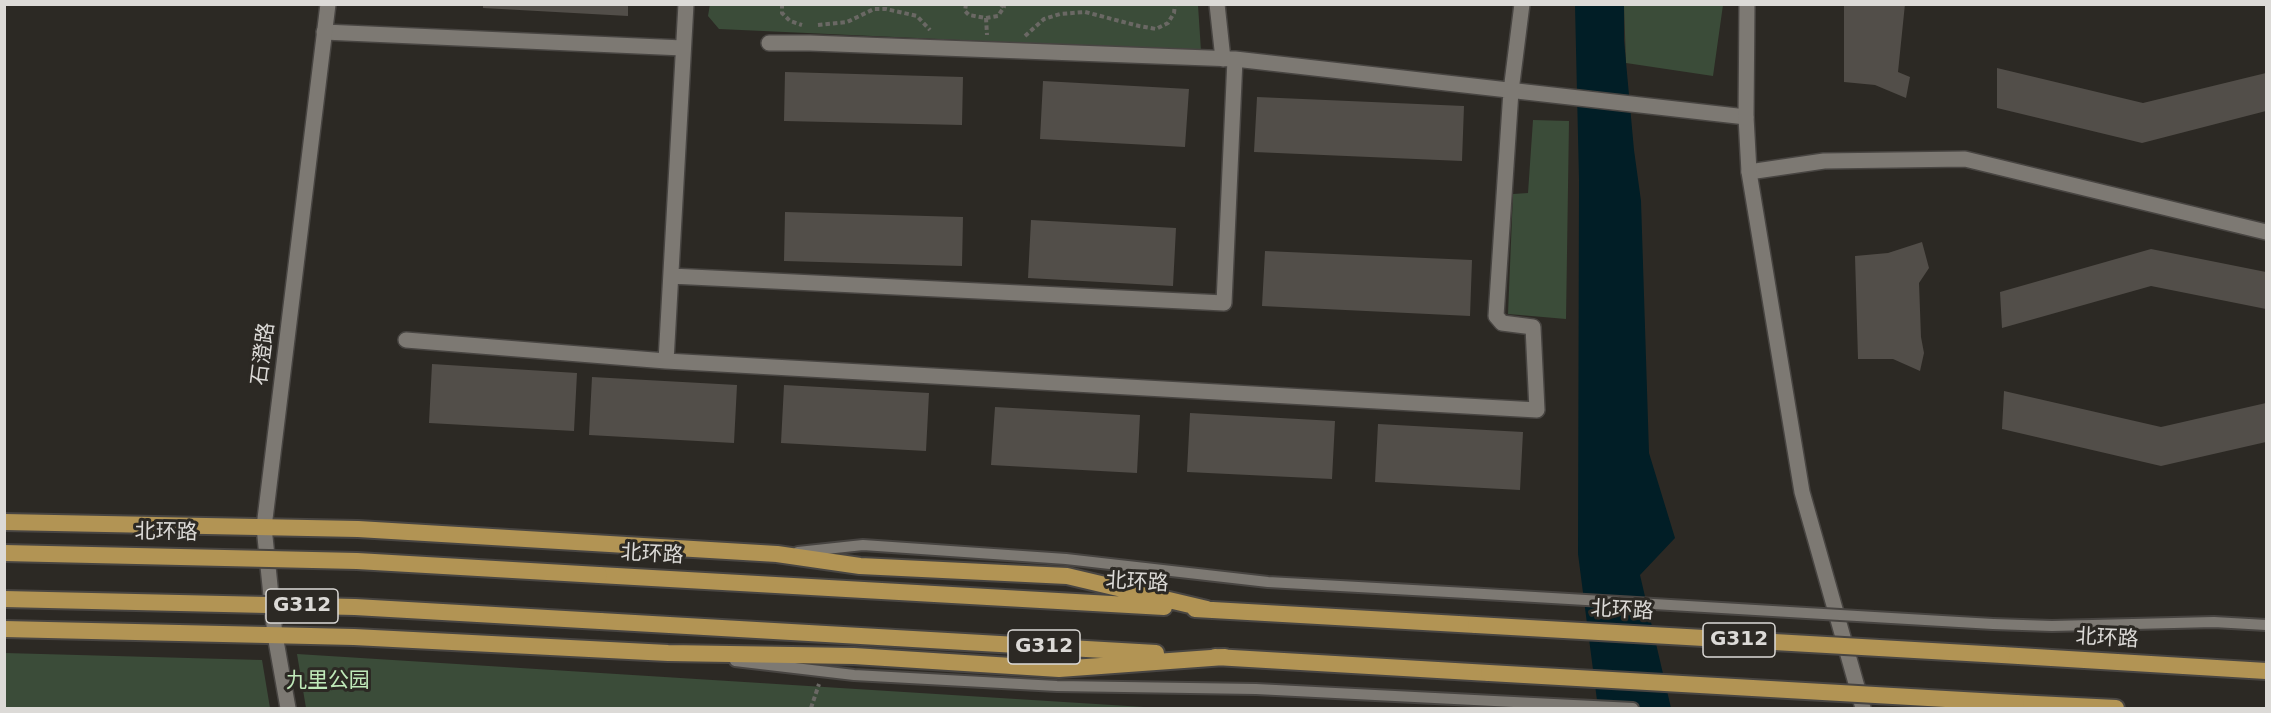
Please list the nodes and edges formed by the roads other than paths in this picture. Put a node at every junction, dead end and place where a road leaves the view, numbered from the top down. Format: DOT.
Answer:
graph roads {
  1 [pos="328,4"];
  2 [pos="686,4"];
  3 [pos="1217,4"];
  4 [pos="1522,4"];
  5 [pos="1747,4"];
  6 [pos="324,33"];
  7 [pos="769,44"];
  8 [pos="683,48"];
  9 [pos="1229,59"];
  10 [pos="1511,91"];
  11 [pos="1746,117"];
  12 [pos="1749,172"];
  13 [pos="2266,232"];
  14 [pos="671,276"];
  15 [pos="406,340"];
  16 [pos="666,361"];
  17 [pos="4,522"];
  18 [pos="264,527"];
  19 [pos="4,553"];
  20 [pos="777,554"];
  21 [pos="4,599"];
  22 [pos="1207,609"];
  23 [pos="2266,626"];
  24 [pos="4,629"];
  25 [pos="275,635"];
  26 [pos="668,653"];
  27 [pos="1225,657"];
  28 [pos="2266,671"];
  29 [pos="288,708"];
  30 [pos="1634,708"];
  31 [pos="1863,708"];
  32 [pos="2116,708"];
  1 -- 6 [label="street, 石澄路"];
  2 -- 8 [label="street"];
  3 -- 9 [label="street"];
  4 -- 10 [label="street"];
  5 -- 11 [label="street"];
  6 -- 8 [label="street"];
  6 -- 18 [label="street, 石澄路"];
  7 -- 9 [label="street"];
  8 -- 14 [label="street"];
  9 -- 10 [label="street"];
  9 -- 14 [label="street"];
  10 -- 11 [label="street"];
  10 -- 16 [label="street"];
  11 -- 12 [label="street"];
  12 -- 13 [label="street"];
  12 -- 31 [label="street"];
  14 -- 16 [label="street"];
  15 -- 16 [label="street"];
  17 -- 18 [label="highway"];
  18 -- 20 [label="highway"];
  18 -- 25 [label="street, 石澄路"];
  19 -- 22 [label="highway, 北环路 / G312, bridge"];
  20 -- 22 [label="highway"];
  20 -- 23 [label="lane, 北环路, bridge"];
  21 -- 27 [label="highway, G312, bridge"];
  22 -- 28 [label="highway, 北环路 / G312, bridge"];
  24 -- 25 [label="highway"];
  25 -- 26 [label="highway"];
  25 -- 29 [label="street, 石澄路"];
  26 -- 27 [label="highway"];
  26 -- 30 [label="lane"];
  27 -- 32 [label="highway, G312, bridge"];
}
